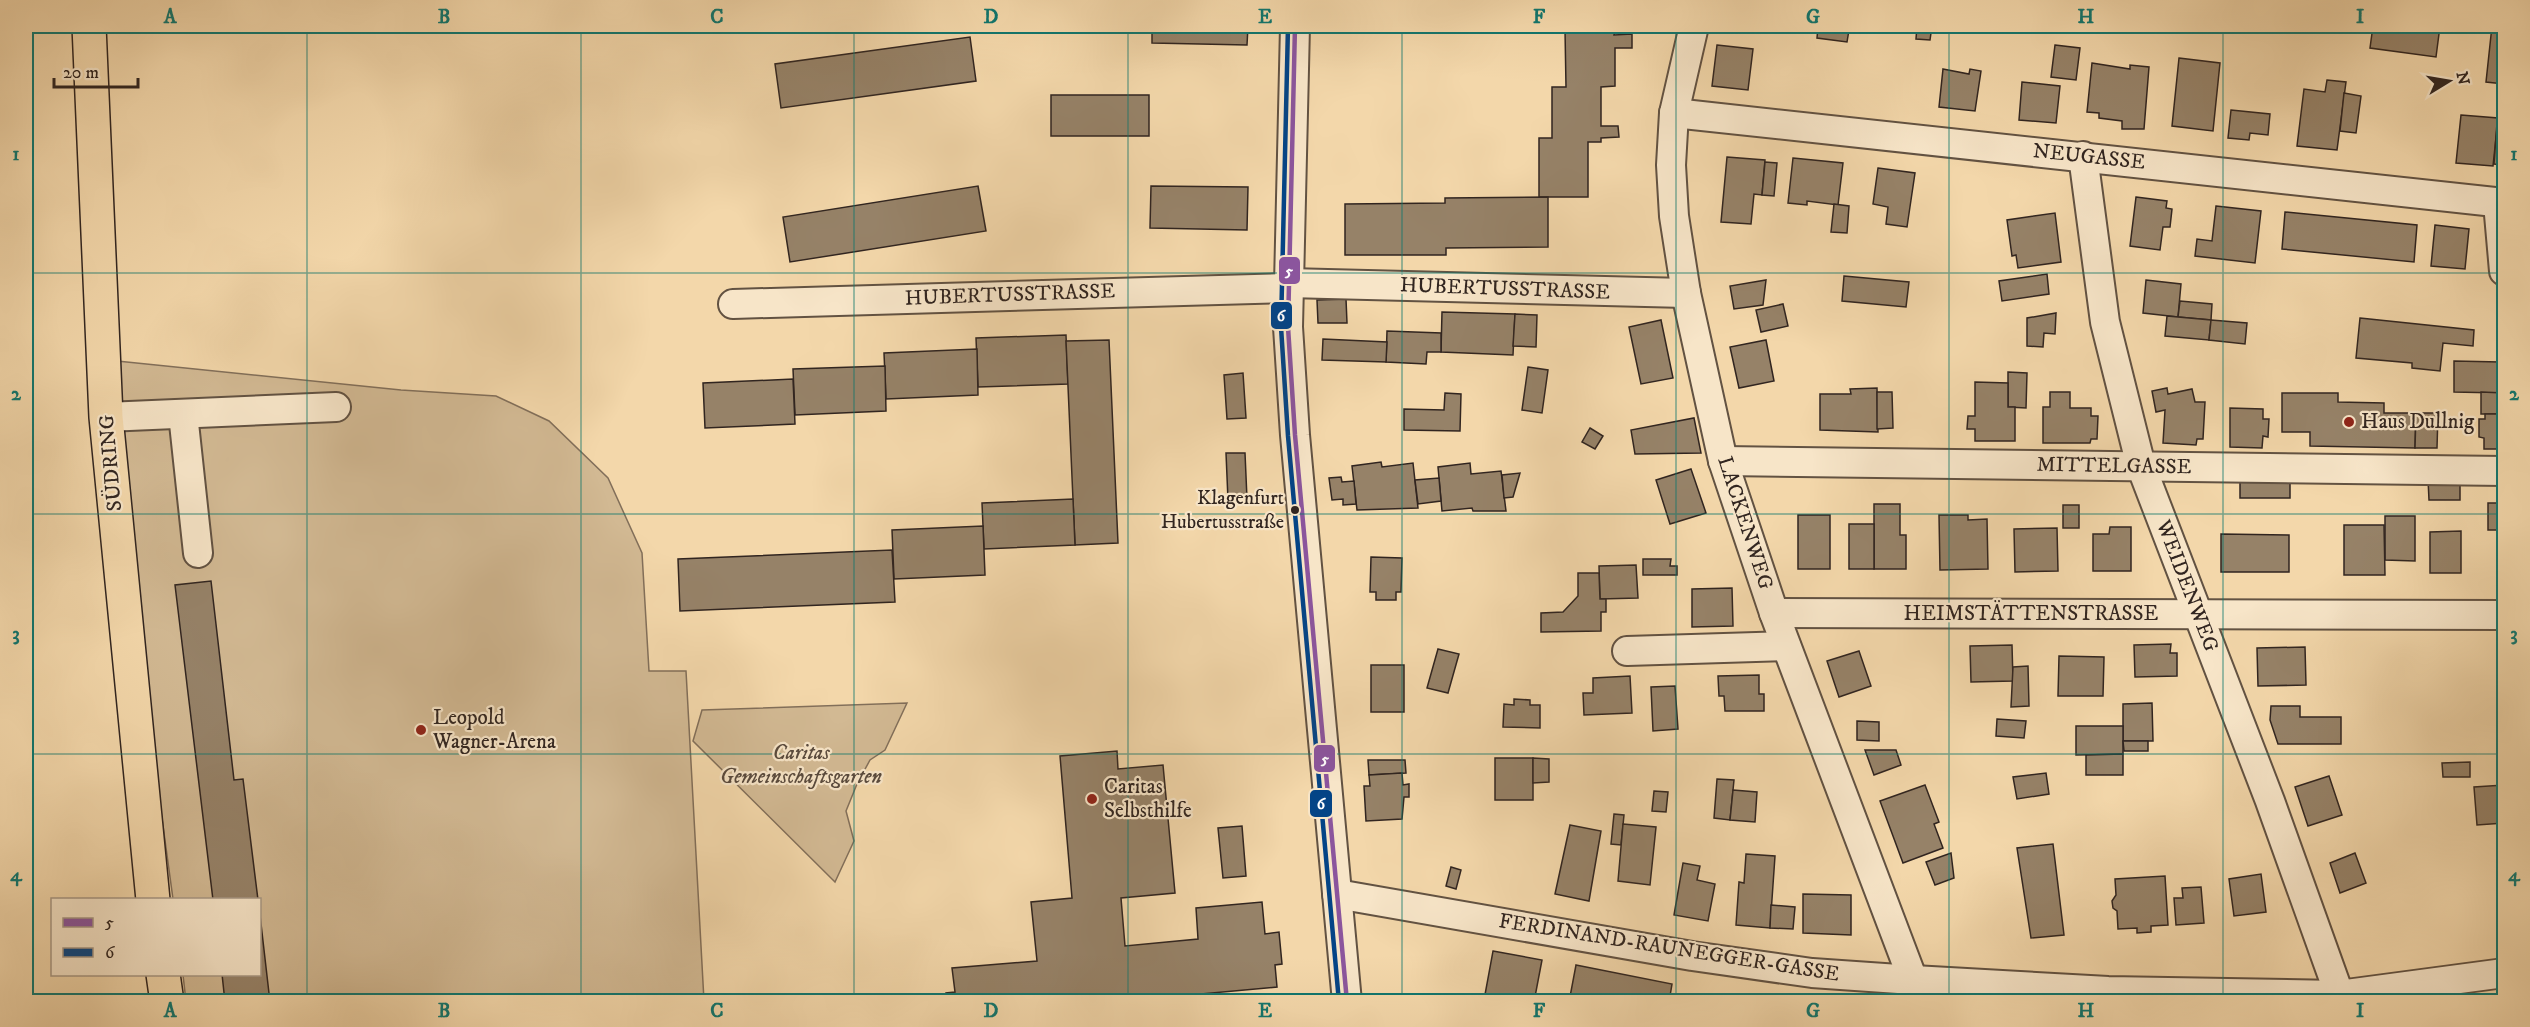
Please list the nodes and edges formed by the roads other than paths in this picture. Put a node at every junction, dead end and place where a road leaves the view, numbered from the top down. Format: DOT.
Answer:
graph roads {
  1 [pos="89,26"];
  2 [pos="1294,26"];
  3 [pos="1694,26"];
  4 [pos="1674,113"];
  5 [pos="2083,156"];
  6 [pos="2501,203"];
  7 [pos="2505,271"];
  8 [pos="1287,285"];
  9 [pos="1686,293"];
  10 [pos="733,304"];
  11 [pos="336,407"];
  12 [pos="183,414"];
  13 [pos="106,417"];
  14 [pos="1723,461"];
  15 [pos="2141,466"];
  16 [pos="2505,471"];
  17 [pos="198,553"];
  18 [pos="1774,613"];
  19 [pos="2197,615"];
  20 [pos="2505,615"];
  21 [pos="1786,646"];
  22 [pos="1627,651"];
  23 [pos="1337,894"];
  24 [pos="153,898"];
  25 [pos="2505,973"];
  26 [pos="163,976"];
  27 [pos="1915,991"];
  28 [pos="2341,998"];
  29 [pos="167,1002"];
  30 [pos="1347,1002"];
  1 -- 13 [label="main road, SÜDRING"];
  2 -- 8 [label="street"];
  3 -- 4 [label="street, LACKENWEG"];
  4 -- 5 [label="street, NEUGASSE"];
  4 -- 9 [label="street, LACKENWEG"];
  5 -- 6 [label="street, NEUGASSE"];
  5 -- 15 [label="street, WEIDENWEG"];
  6 -- 7 [label="street"];
  8 -- 9 [label="street, HUBERTUSSTRASSE"];
  8 -- 10 [label="street, HUBERTUSSTRASSE"];
  8 -- 23 [label="street"];
  9 -- 14 [label="street, LACKENWEG"];
  11 -- 12 [label="street"];
  12 -- 13 [label="street"];
  12 -- 17 [label="street"];
  13 -- 24 [label="main road, SÜDRING"];
  14 -- 15 [label="street, MITTELGASSE"];
  14 -- 18 [label="street, LACKENWEG"];
  15 -- 16 [label="street, MITTELGASSE"];
  15 -- 19 [label="street, WEIDENWEG"];
  18 -- 19 [label="street, HEIMSTÄTTENSTRASSE"];
  18 -- 21 [label="street, LACKENWEG"];
  19 -- 20 [label="street, HEIMSTÄTTENSTRASSE"];
  19 -- 28 [label="street, WEIDENWEG"];
  21 -- 22 [label="street"];
  21 -- 27 [label="street, LACKENWEG"];
  23 -- 27 [label="street, FERDINAND-RAUNEGGER-GASSE"];
  23 -- 30 [label="street"];
  25 -- 28 [label="street, FERDINAND-RAUNEGGER-GASSE"];
  26 -- 29 [label="main road"];
  27 -- 28 [label="street, FERDINAND-RAUNEGGER-GASSE"];
}
